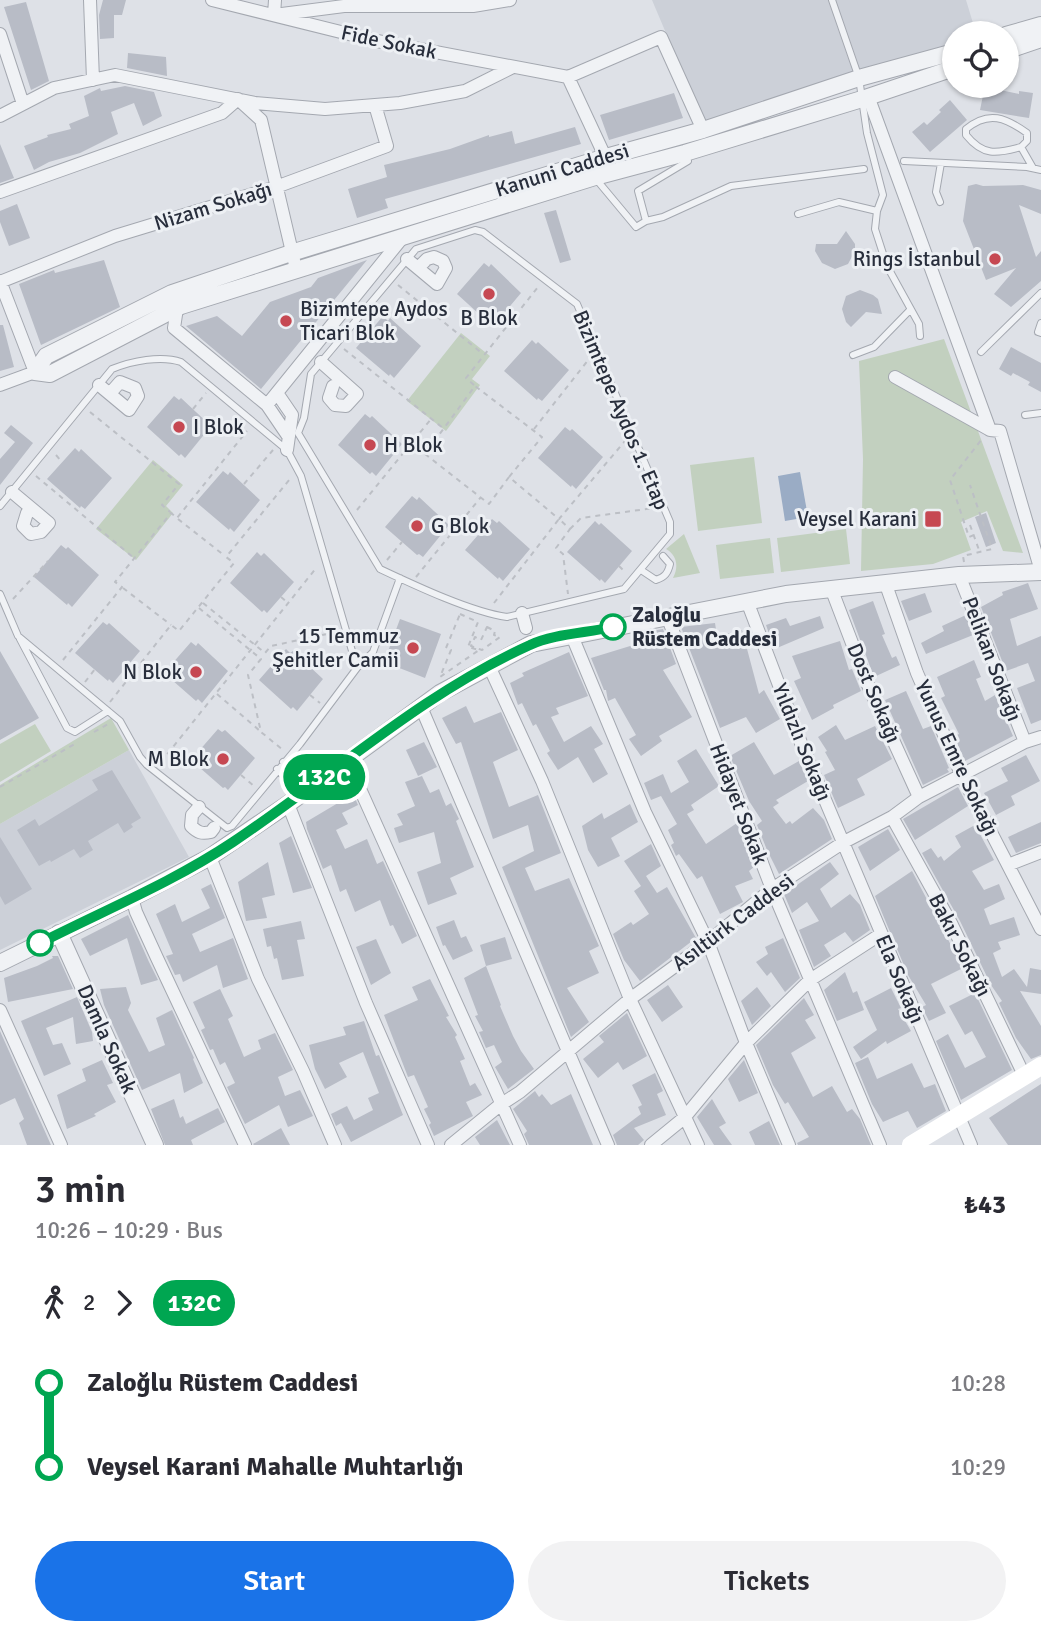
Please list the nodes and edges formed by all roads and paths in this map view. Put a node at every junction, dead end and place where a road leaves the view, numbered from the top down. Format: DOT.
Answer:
graph roads {
  1 [pos="90,0"];
  2 [pos="212,0"];
  3 [pos="275,0"];
  4 [pos="510,0"];
  5 [pos="832,0"];
  6 [pos="274,15"];
  7 [pos="1041,24"];
  8 [pos="1019,31"];
  9 [pos="0,34"];
  10 [pos="1041,39"];
  11 [pos="1019,47"];
  12 [pos="942,55"];
  13 [pos="513,67"];
  14 [pos="942,72"];
  15 [pos="568,77"];
  16 [pos="859,78"];
  17 [pos="93,80"];
  18 [pos="865,97"];
  19 [pos="238,99"];
  20 [pos="23,104"];
  21 [pos="375,105"];
  22 [pos="0,116"];
  23 [pos="703,130"];
  24 [pos="1021,147"];
  25 [pos="685,153"];
  26 [pos="606,156"];
  27 [pos="904,161"];
  28 [pos="941,163"];
  29 [pos="1033,168"];
  30 [pos="864,169"];
  31 [pos="1041,170"];
  32 [pos="612,172"];
  33 [pos="595,177"];
  34 [pos="276,187"];
  35 [pos="0,192"];
  36 [pos="940,202"];
  37 [pos="877,211"];
  38 [pos="798,214"];
  39 [pos="646,221"];
  40 [pos="404,236"];
  41 [pos="291,253"];
  42 [pos="407,259"];
  43 [pos="422,264"];
  44 [pos="296,269"];
  45 [pos="391,279"];
  46 [pos="544,279"];
  47 [pos="0,282"];
  48 [pos="1041,293"];
  49 [pos="175,300"];
  50 [pos="910,310"];
  51 [pos="1041,323"];
  52 [pos="1041,333"];
  53 [pos="920,336"];
  54 [pos="337,344"];
  55 [pos="596,350"];
  56 [pos="981,352"];
  57 [pos="484,355"];
  58 [pos="853,355"];
  59 [pos="321,362"];
  60 [pos="35,372"];
  61 [pos="895,377"];
  62 [pos="3,385"];
  63 [pos="99,385"];
  64 [pos="333,386"];
  65 [pos="475,386"];
  66 [pos="212,387"];
  67 [pos="113,390"];
  68 [pos="277,393"];
  69 [pos="82,405"];
  70 [pos="267,405"];
  71 [pos="193,408"];
  72 [pos="1041,413"];
  73 [pos="1025,415"];
  74 [pos="431,419"];
  75 [pos="255,422"];
  76 [pos="444,429"];
  77 [pos="534,430"];
  78 [pos="990,430"];
  79 [pos="631,432"];
  80 [pos="288,441"];
  81 [pos="298,470"];
  82 [pos="29,471"];
  83 [pos="590,472"];
  84 [pos="595,476"];
  85 [pos="509,477"];
  86 [pos="244,484"];
  87 [pos="970,485"];
  88 [pos="12,492"];
  89 [pos="481,497"];
  90 [pos="0,506"];
  91 [pos="663,507"];
  92 [pos="27,513"];
  93 [pos="171,513"];
  94 [pos="177,518"];
  95 [pos="350,519"];
  96 [pos="559,519"];
  97 [pos="970,525"];
  98 [pos="569,529"];
  99 [pos="974,535"];
  100 [pos="401,541"];
  101 [pos="980,552"];
  102 [pos="663,556"];
  103 [pos="967,556"];
  104 [pos="226,557"];
  105 [pos="135,558"];
  106 [pos="325,558"];
  107 [pos="48,561"];
  108 [pos="517,564"];
  109 [pos="522,568"];
  110 [pos="380,569"];
  111 [pos="641,570"];
  112 [pos="1041,572"];
  113 [pos="959,575"];
  114 [pos="400,578"];
  115 [pos="885,582"];
  116 [pos="411,583"];
  117 [pos="122,587"];
  118 [pos="831,589"];
  119 [pos="0,594"];
  120 [pos="281,597"];
  121 [pos="747,601"];
  122 [pos="202,602"];
  123 [pos="569,602"];
  124 [pos="288,603"];
  125 [pos="6,607"];
  126 [pos="198,607"];
  127 [pos="487,613"];
  128 [pos="667,616"];
  129 [pos="478,622"];
  130 [pos="172,625"];
  131 [pos="526,629"];
  132 [pos="346,630"];
  133 [pos="18,636"];
  134 [pos="572,636"];
  135 [pos="472,641"];
  136 [pos="253,645"];
  137 [pos="249,650"];
  138 [pos="489,666"];
  139 [pos="56,668"];
  140 [pos="357,668"];
  141 [pos="95,669"];
  142 [pos="216,687"];
  143 [pos="81,688"];
  144 [pos="219,689"];
  145 [pos="216,693"];
  146 [pos="310,695"];
  147 [pos="421,707"];
  148 [pos="326,709"];
  149 [pos="106,710"];
  150 [pos="110,723"];
  151 [pos="261,732"];
  152 [pos="88,736"];
  153 [pos="1041,737"];
  154 [pos="77,742"];
  155 [pos="1025,742"];
  156 [pos="289,755"];
  157 [pos="347,760"];
  158 [pos="283,762"];
  159 [pos="278,769"];
  160 [pos="155,771"];
  161 [pos="241,775"];
  162 [pos="962,776"];
  163 [pos="298,786"];
  164 [pos="0,787"];
  165 [pos="260,791"];
  166 [pos="919,797"];
  167 [pos="288,804"];
  168 [pos="199,807"];
  169 [pos="892,817"];
  170 [pos="214,828"];
  171 [pos="844,842"];
  172 [pos="1041,852"];
  173 [pos="210,857"];
  174 [pos="1008,865"];
  175 [pos="772,889"];
  176 [pos="132,898"];
  177 [pos="1041,929"];
  178 [pos="59,933"];
  179 [pos="881,934"];
  180 [pos="708,942"];
  181 [pos="0,963"];
  182 [pos="810,980"];
  183 [pos="630,999"];
  184 [pos="0,1010"];
  185 [pos="746,1043"];
  186 [pos="569,1050"];
  187 [pos="1041,1066"];
  188 [pos="1024,1075"];
  189 [pos="500,1105"];
  190 [pos="958,1115"];
  191 [pos="684,1118"];
  192 [pos="61,1145"];
  193 [pos="155,1145"];
  194 [pos="245,1145"];
  195 [pos="335,1145"];
  196 [pos="428,1145"];
  197 [pos="451,1145"];
  198 [pos="520,1145"];
  199 [pos="608,1145"];
  200 [pos="651,1145"];
  201 [pos="698,1145"];
  202 [pos="789,1145"];
  203 [pos="880,1145"];
  204 [pos="911,1145"];
  205 [pos="971,1145"];
  1 -- 17 [label="street"];
  2 -- 6 [label="street, Fide Sokak"];
  3 -- 6 [label="street"];
  4 -- 6 [label="street"];
  5 -- 16 [label="lane"];
  6 -- 13 [label="street, Fide Sokak"];
  7 -- 8 [label="street"];
  9 -- 20 [label="street"];
  10 -- 11 [label="street"];
  12 -- 16 [label="street, Kanuni Caddesi"];
  13 -- 15 [label="street, Fide Sokak"];
  13 -- 21 [label="street"];
  14 -- 18 [label="street, Kanuni Caddesi"];
  15 -- 23 [label="street"];
  15 -- 26 [label="street"];
  16 -- 18 [label="lane"];
  16 -- 23 [label="street, Kanuni Caddesi"];
  17 -- 19 [label="street"];
  17 -- 20 [label="street"];
  18 -- 25 [label="street, Kanuni Caddesi"];
  18 -- 37 [label="lane"];
  18 -- 78 [label="street"];
  19 -- 21 [label="street"];
  19 -- 34 [label="street"];
  19 -- 35 [label="street"];
  20 -- 22 [label="street"];
  21 -- 34 [label="street, Nizam Sokağı"];
  23 -- 26 [label="street, Kanuni Caddesi"];
  24 -- 24 [label="lane"];
  24 -- 29 [label="lane"];
  25 -- 32 [label="street, Kanuni Caddesi"];
  25 -- 39 [label="lane"];
  26 -- 32 [label="street"];
  26 -- 41 [label="street, Kanuni Caddesi"];
  27 -- 28 [label="lane"];
  28 -- 29 [label="lane"];
  28 -- 36 [label="lane"];
  29 -- 31 [label="lane"];
  30 -- 39 [label="lane"];
  32 -- 33 [label="street, Kanuni Caddesi"];
  33 -- 39 [label="lane"];
  33 -- 40 [label="street, Kanuni Caddesi"];
  34 -- 41 [label="street"];
  34 -- 47 [label="street, Nizam Sokağı"];
  37 -- 38 [label="lane"];
  37 -- 50 [label="lane"];
  40 -- 44 [label="street, Kanuni Caddesi"];
  40 -- 68 [label="street"];
  41 -- 44 [label="street"];
  41 -- 49 [label="street, Kanuni Caddesi"];
  42 -- 43 [label="street"];
  42 -- 45 [label="lane, Bizimtepe Aydos 1. Etap"];
  42 -- 46 [label="lane, Bizimtepe Aydos 1. Etap"];
  44 -- 49 [label="street, Kanuni Caddesi"];
  45 -- 54 [label="lane, Bizimtepe Aydos 1. Etap"];
  45 -- 57 [label="path"];
  46 -- 55 [label="lane, Bizimtepe Aydos 1. Etap"];
  46 -- 57 [label="path"];
  47 -- 60 [label="street"];
  48 -- 56 [label="lane"];
  49 -- 60 [label="street, Kanuni Caddesi"];
  49 -- 70 [label="street"];
  50 -- 53 [label="lane"];
  50 -- 58 [label="lane"];
  51 -- 52 [label="lane"];
  54 -- 59 [label="lane, Bizimtepe Aydos 1. Etap"];
  54 -- 74 [label="path"];
  55 -- 77 [label="path"];
  55 -- 79 [label="lane, Bizimtepe Aydos 1. Etap"];
  57 -- 65 [label="path"];
  59 -- 64 [label="street"];
  59 -- 80 [label="lane, Bizimtepe Aydos 1. Etap"];
  60 -- 62 [label="street, Kanuni Caddesi"];
  61 -- 78 [label="street"];
  63 -- 66 [label="lane"];
  63 -- 67 [label="street"];
  63 -- 69 [label="lane"];
  65 -- 76 [label="path"];
  65 -- 77 [label="path"];
  66 -- 71 [label="path"];
  66 -- 75 [label="lane"];
  68 -- 70 [label="street"];
  68 -- 80 [label="street"];
  69 -- 82 [label="lane"];
  69 -- 93 [label="path"];
  70 -- 80 [label="street"];
  72 -- 73 [label="lane"];
  74 -- 76 [label="path"];
  74 -- 95 [label="path"];
  75 -- 80 [label="lane"];
  75 -- 94 [label="path"];
  76 -- 89 [label="path"];
  77 -- 85 [label="path"];
  78 -- 99 [label="path"];
  78 -- 112 [label="street"];
  79 -- 84 [label="path"];
  79 -- 91 [label="lane, Bizimtepe Aydos 1. Etap"];
  80 -- 81 [label="lane"];
  80 -- 86 [label="path"];
  80 -- 95 [label="lane"];
  81 -- 104 [label="path"];
  81 -- 106 [label="lane"];
  82 -- 88 [label="lane"];
  82 -- 105 [label="path"];
  83 -- 84 [label="path"];
  84 -- 96 [label="path"];
  85 -- 89 [label="path"];
  85 -- 96 [label="path"];
  87 -- 101 [label="path"];
  88 -- 90 [label="lane"];
  88 -- 92 [label="street"];
  89 -- 116 [label="path"];
  91 -- 98 [label="path"];
  91 -- 111 [label="lane, Bizimtepe Aydos 1. Etap"];
  93 -- 94 [label="path"];
  93 -- 105 [label="path"];
  94 -- 104 [label="path"];
  95 -- 110 [label="lane"];
  96 -- 98 [label="path"];
  96 -- 109 [label="path"];
  97 -- 99 [label="path"];
  98 -- 123 [label="path"];
  99 -- 101 [label="path"];
  100 -- 110 [label="path"];
  101 -- 103 [label="path"];
  102 -- 111 [label="lane"];
  104 -- 122 [label="path"];
  105 -- 117 [label="path"];
  106 -- 124 [label="path"];
  106 -- 132 [label="lane"];
  107 -- 125 [label="path"];
  108 -- 109 [label="path"];
  109 -- 127 [label="path"];
  110 -- 114 [label="lane, Bizimtepe Aydos 1. Etap"];
  111 -- 123 [label="lane, Bizimtepe Aydos 1. Etap"];
  112 -- 113 [label="street"];
  113 -- 115 [label="street"];
  113 -- 155 [label="street, Pelikan Sokağı"];
  114 -- 116 [label="lane, Bizimtepe Aydos 1. Etap"];
  114 -- 140 [label="lane"];
  115 -- 118 [label="street"];
  115 -- 162 [label="street, Yunus Emre Sokağı"];
  116 -- 127 [label="lane, Bizimtepe Aydos 1. Etap"];
  117 -- 130 [label="path"];
  117 -- 139 [label="path"];
  118 -- 121 [label="street"];
  118 -- 166 [label="street, Dost Sokağı"];
  119 -- 125 [label="lane"];
  120 -- 124 [label="path"];
  121 -- 128 [label="street"];
  121 -- 171 [label="street, Yıldızlı Sokağı"];
  122 -- 126 [label="path"];
  122 -- 136 [label="path"];
  123 -- 131 [label="lane, Bizimtepe Aydos 1. Etap"];
  124 -- 136 [label="path"];
  125 -- 133 [label="lane"];
  126 -- 130 [label="path"];
  126 -- 137 [label="path"];
  127 -- 129 [label="path"];
  127 -- 131 [label="lane, Bizimtepe Aydos 1. Etap"];
  128 -- 134 [label="street"];
  128 -- 175 [label="street, Hidayet Sokak"];
  129 -- 135 [label="path"];
  129 -- 135 [label="path"];
  130 -- 149 [label="path"];
  131 -- 134 [label="street"];
  131 -- 138 [label="street"];
  132 -- 136 [label="path"];
  132 -- 140 [label="lane"];
  133 -- 139 [label="lane"];
  133 -- 149 [label="lane"];
  134 -- 180 [label="street"];
  135 -- 135 [label="path"];
  136 -- 137 [label="path"];
  137 -- 144 [label="path"];
  137 -- 151 [label="path"];
  138 -- 147 [label="street"];
  138 -- 183 [label="street"];
  139 -- 143 [label="lane"];
  140 -- 148 [label="lane"];
  141 -- 143 [label="path"];
  142 -- 144 [label="path"];
  143 -- 149 [label="lane"];
  144 -- 145 [label="path"];
  145 -- 151 [label="path"];
  145 -- 160 [label="path"];
  146 -- 148 [label="path"];
  147 -- 157 [label="street"];
  147 -- 186 [label="street"];
  148 -- 156 [label="lane"];
  149 -- 160 [label="lane"];
  150 -- 152 [label="path"];
  151 -- 156 [label="path"];
  153 -- 155 [label="street, Asıltürk Caddesi"];
  154 -- 164 [label="path"];
  155 -- 162 [label="street, Asıltürk Caddesi"];
  156 -- 158 [label="lane"];
  157 -- 163 [label="street"];
  157 -- 189 [label="street"];
  158 -- 159 [label="lane"];
  158 -- 163 [label="lane"];
  159 -- 163 [label="lane"];
  159 -- 165 [label="lane"];
  160 -- 168 [label="lane"];
  161 -- 165 [label="path"];
  162 -- 166 [label="street, Asıltürk Caddesi"];
  162 -- 174 [label="street, Yunus Emre Sokağı"];
  163 -- 167 [label="street"];
  165 -- 168 [label="lane"];
  166 -- 169 [label="street, Asıltürk Caddesi"];
  167 -- 173 [label="street"];
  167 -- 196 [label="street"];
  168 -- 170 [label="street"];
  169 -- 171 [label="street, Asıltürk Caddesi"];
  169 -- 188 [label="street, Bakır Sokağı"];
  171 -- 175 [label="street, Asıltürk Caddesi"];
  171 -- 179 [label="street, Ela Sokağı"];
  172 -- 174 [label="street"];
  173 -- 176 [label="street"];
  173 -- 195 [label="street"];
  174 -- 177 [label="street, Yunus Emre Sokağı"];
  175 -- 180 [label="street, Asıltürk Caddesi"];
  175 -- 182 [label="street, Hidayet Sokak"];
  176 -- 178 [label="street"];
  176 -- 194 [label="street"];
  178 -- 181 [label="street"];
  178 -- 193 [label="street, Damla Sokak"];
  179 -- 182 [label="street"];
  179 -- 190 [label="street, Ela Sokağı"];
  180 -- 183 [label="street, Asıltürk Caddesi"];
  180 -- 185 [label="street"];
  182 -- 185 [label="street"];
  182 -- 203 [label="street, Hidayet Sokak"];
  183 -- 186 [label="street, Asıltürk Caddesi"];
  183 -- 191 [label="street"];
  184 -- 192 [label="street"];
  185 -- 191 [label="street"];
  185 -- 202 [label="street"];
  186 -- 189 [label="street, Asıltürk Caddesi"];
  186 -- 199 [label="street"];
  187 -- 188 [label="main road"];
  188 -- 190 [label="main road"];
  189 -- 197 [label="street, Asıltürk Caddesi"];
  189 -- 198 [label="street"];
  190 -- 204 [label="main road"];
  190 -- 205 [label="street, Ela Sokağı"];
  191 -- 200 [label="street"];
  191 -- 201 [label="street"];
}
